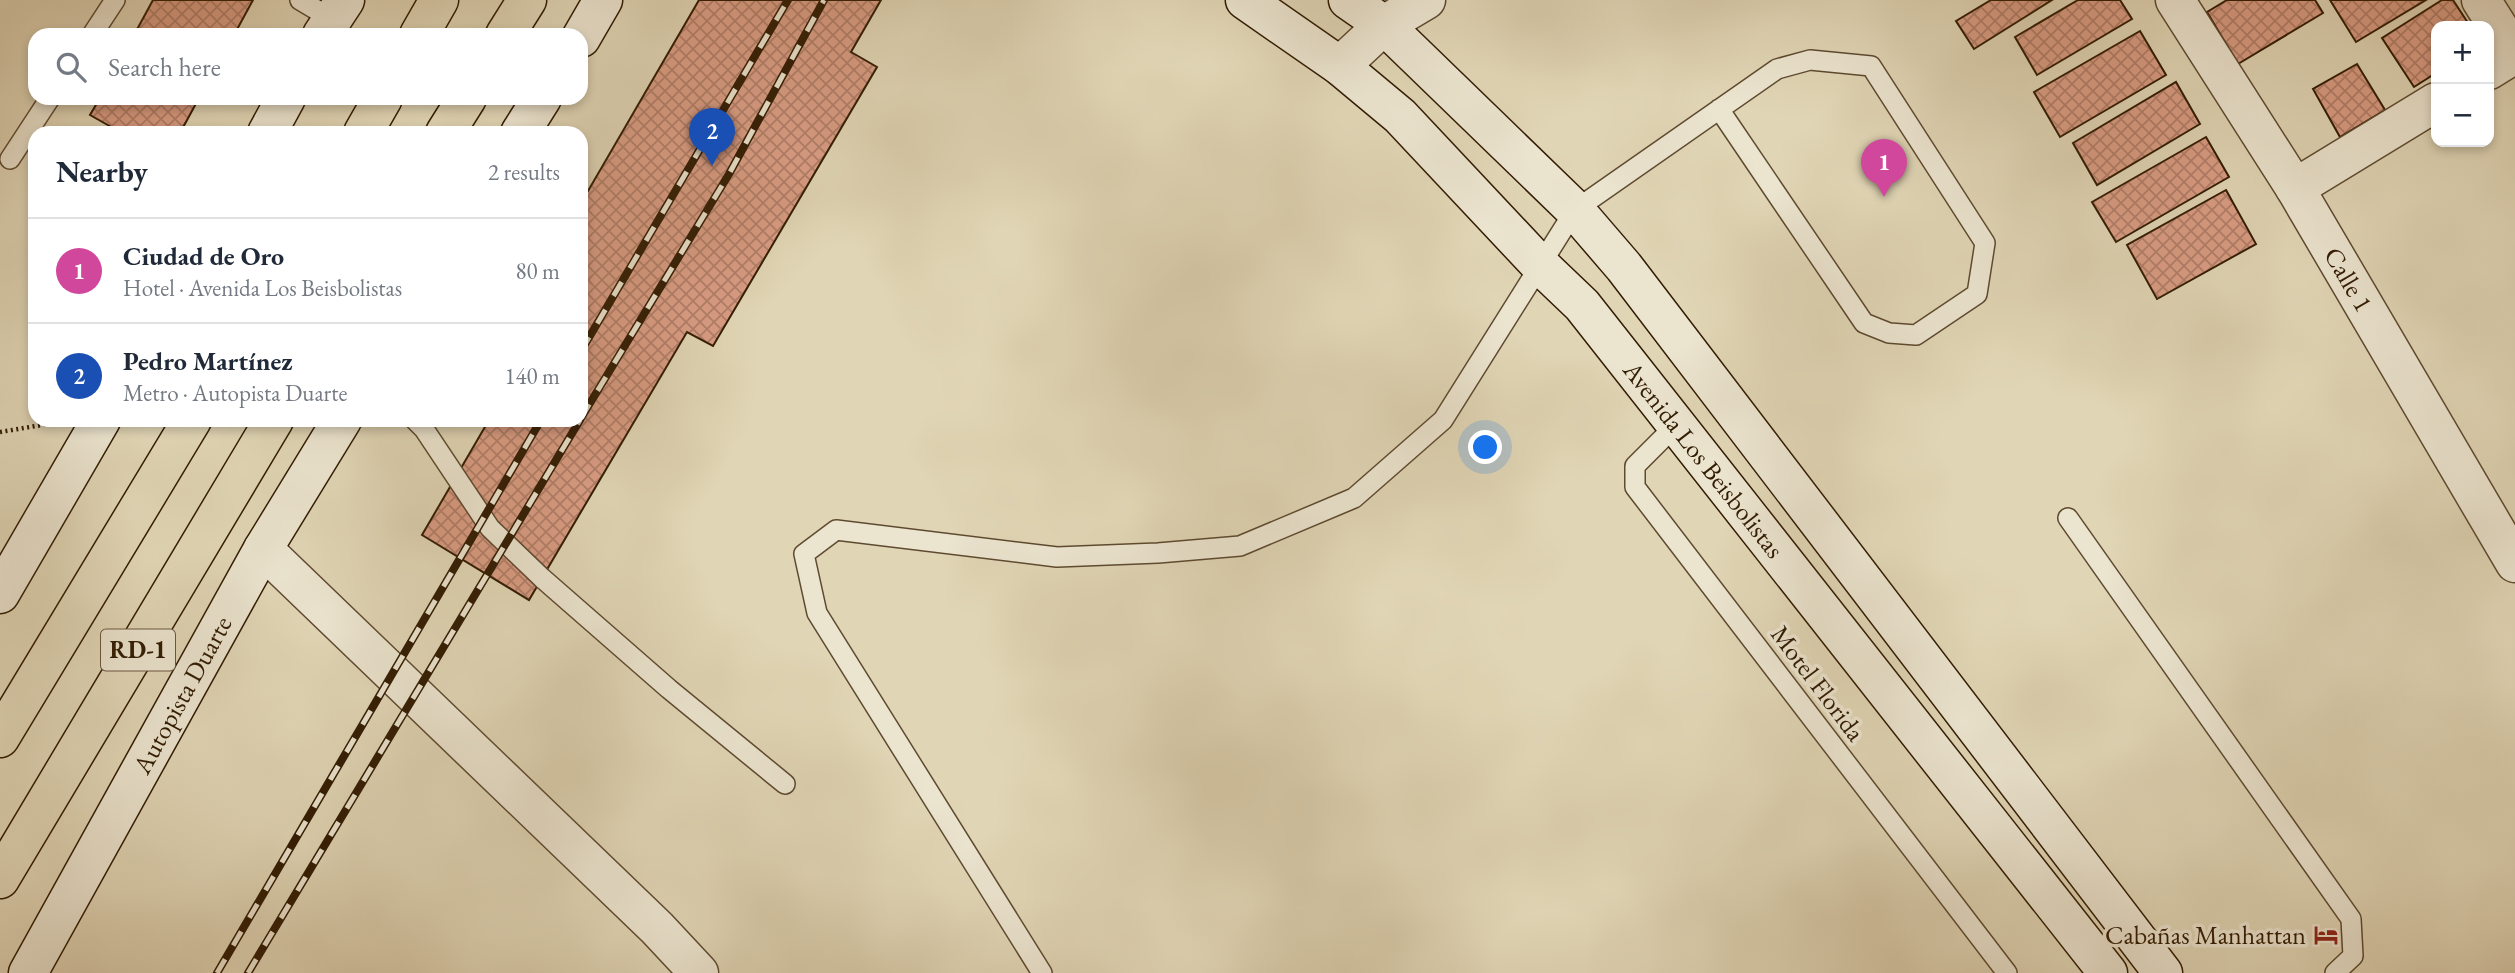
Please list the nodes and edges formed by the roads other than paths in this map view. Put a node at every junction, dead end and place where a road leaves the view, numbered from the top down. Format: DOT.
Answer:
graph roads {
  1 [pos="116,0"];
  2 [pos="439,0"];
  3 [pos="603,0"];
  4 [pos="1245,0"];
  5 [pos="1348,0"];
  6 [pos="1426,0"];
  7 [pos="2175,0"];
  8 [pos="2481,0"];
  9 [pos="1384,25"];
  10 [pos="97,28"];
  11 [pos="423,28"];
  12 [pos="586,28"];
  13 [pos="2515,54"];
  14 [pos="1340,66"];
  15 [pos="2494,67"];
  16 [pos="45,105"];
  17 [pos="282,105"];
  18 [pos="379,105"];
  19 [pos="463,105"];
  20 [pos="538,105"];
  21 [pos="2431,105"];
  22 [pos="1719,109"];
  23 [pos="32,126"];
  24 [pos="271,126"];
  25 [pos="367,126"];
  26 [pos="449,126"];
  27 [pos="524,126"];
  28 [pos="28,132"];
  29 [pos="10,159"];
  30 [pos="2295,188"];
  31 [pos="1575,210"];
  32 [pos="1539,264"];
  33 [pos="1676,425"];
  34 [pos="97,427"];
  35 [pos="188,427"];
  36 [pos="270,427"];
  37 [pos="338,427"];
  38 [pos="422,427"];
  39 [pos="2068,518"];
  40 [pos="263,549"];
  41 [pos="2515,564"];
  42 [pos="0,594"];
  43 [pos="0,738"];
  44 [pos="785,784"];
  45 [pos="0,879"];
  46 [pos="28,973"];
  47 [pos="699,973"];
  48 [pos="1042,973"];
  49 [pos="2007,973"];
  50 [pos="2108,973"];
  51 [pos="2163,973"];
  52 [pos="2335,973"];
  1 -- 10 [label="lane"];
  2 -- 11 [label="highway"];
  3 -- 12 [label="main road"];
  4 -- 14 [label="main road, Avenida Los Beisbolistas"];
  5 -- 9 [label="main road, Avenida Los Beisbolistas"];
  6 -- 9 [label="main road"];
  7 -- 30 [label="main road, Calle 1"];
  8 -- 13 [label="main road"];
  9 -- 14 [label="main road"];
  9 -- 31 [label="main road, Avenida Los Beisbolistas"];
  13 -- 15 [label="main road"];
  14 -- 32 [label="main road, Avenida Los Beisbolistas"];
  16 -- 23 [label="lane"];
  17 -- 24 [label="main road"];
  18 -- 25 [label="highway"];
  19 -- 26 [label="highway"];
  20 -- 27 [label="main road"];
  21 -- 30 [label="main road"];
  22 -- 22 [label="lane"];
  22 -- 31 [label="lane"];
  28 -- 29 [label="lane"];
  30 -- 41 [label="main road, Calle 1"];
  31 -- 32 [label="lane"];
  31 -- 51 [label="main road, Avenida Los Beisbolistas"];
  32 -- 33 [label="main road, Avenida Los Beisbolistas"];
  32 -- 48 [label="lane"];
  33 -- 49 [label="lane, Motel Florida"];
  33 -- 50 [label="main road, Avenida Los Beisbolistas"];
  34 -- 42 [label="main road"];
  35 -- 43 [label="highway, RD-1"];
  36 -- 45 [label="highway, RD-1"];
  37 -- 40 [label="main road, Autopista Duarte"];
  38 -- 44 [label="lane"];
  39 -- 52 [label="lane"];
  40 -- 46 [label="main road, Autopista Duarte"];
  40 -- 47 [label="main road"];
}
